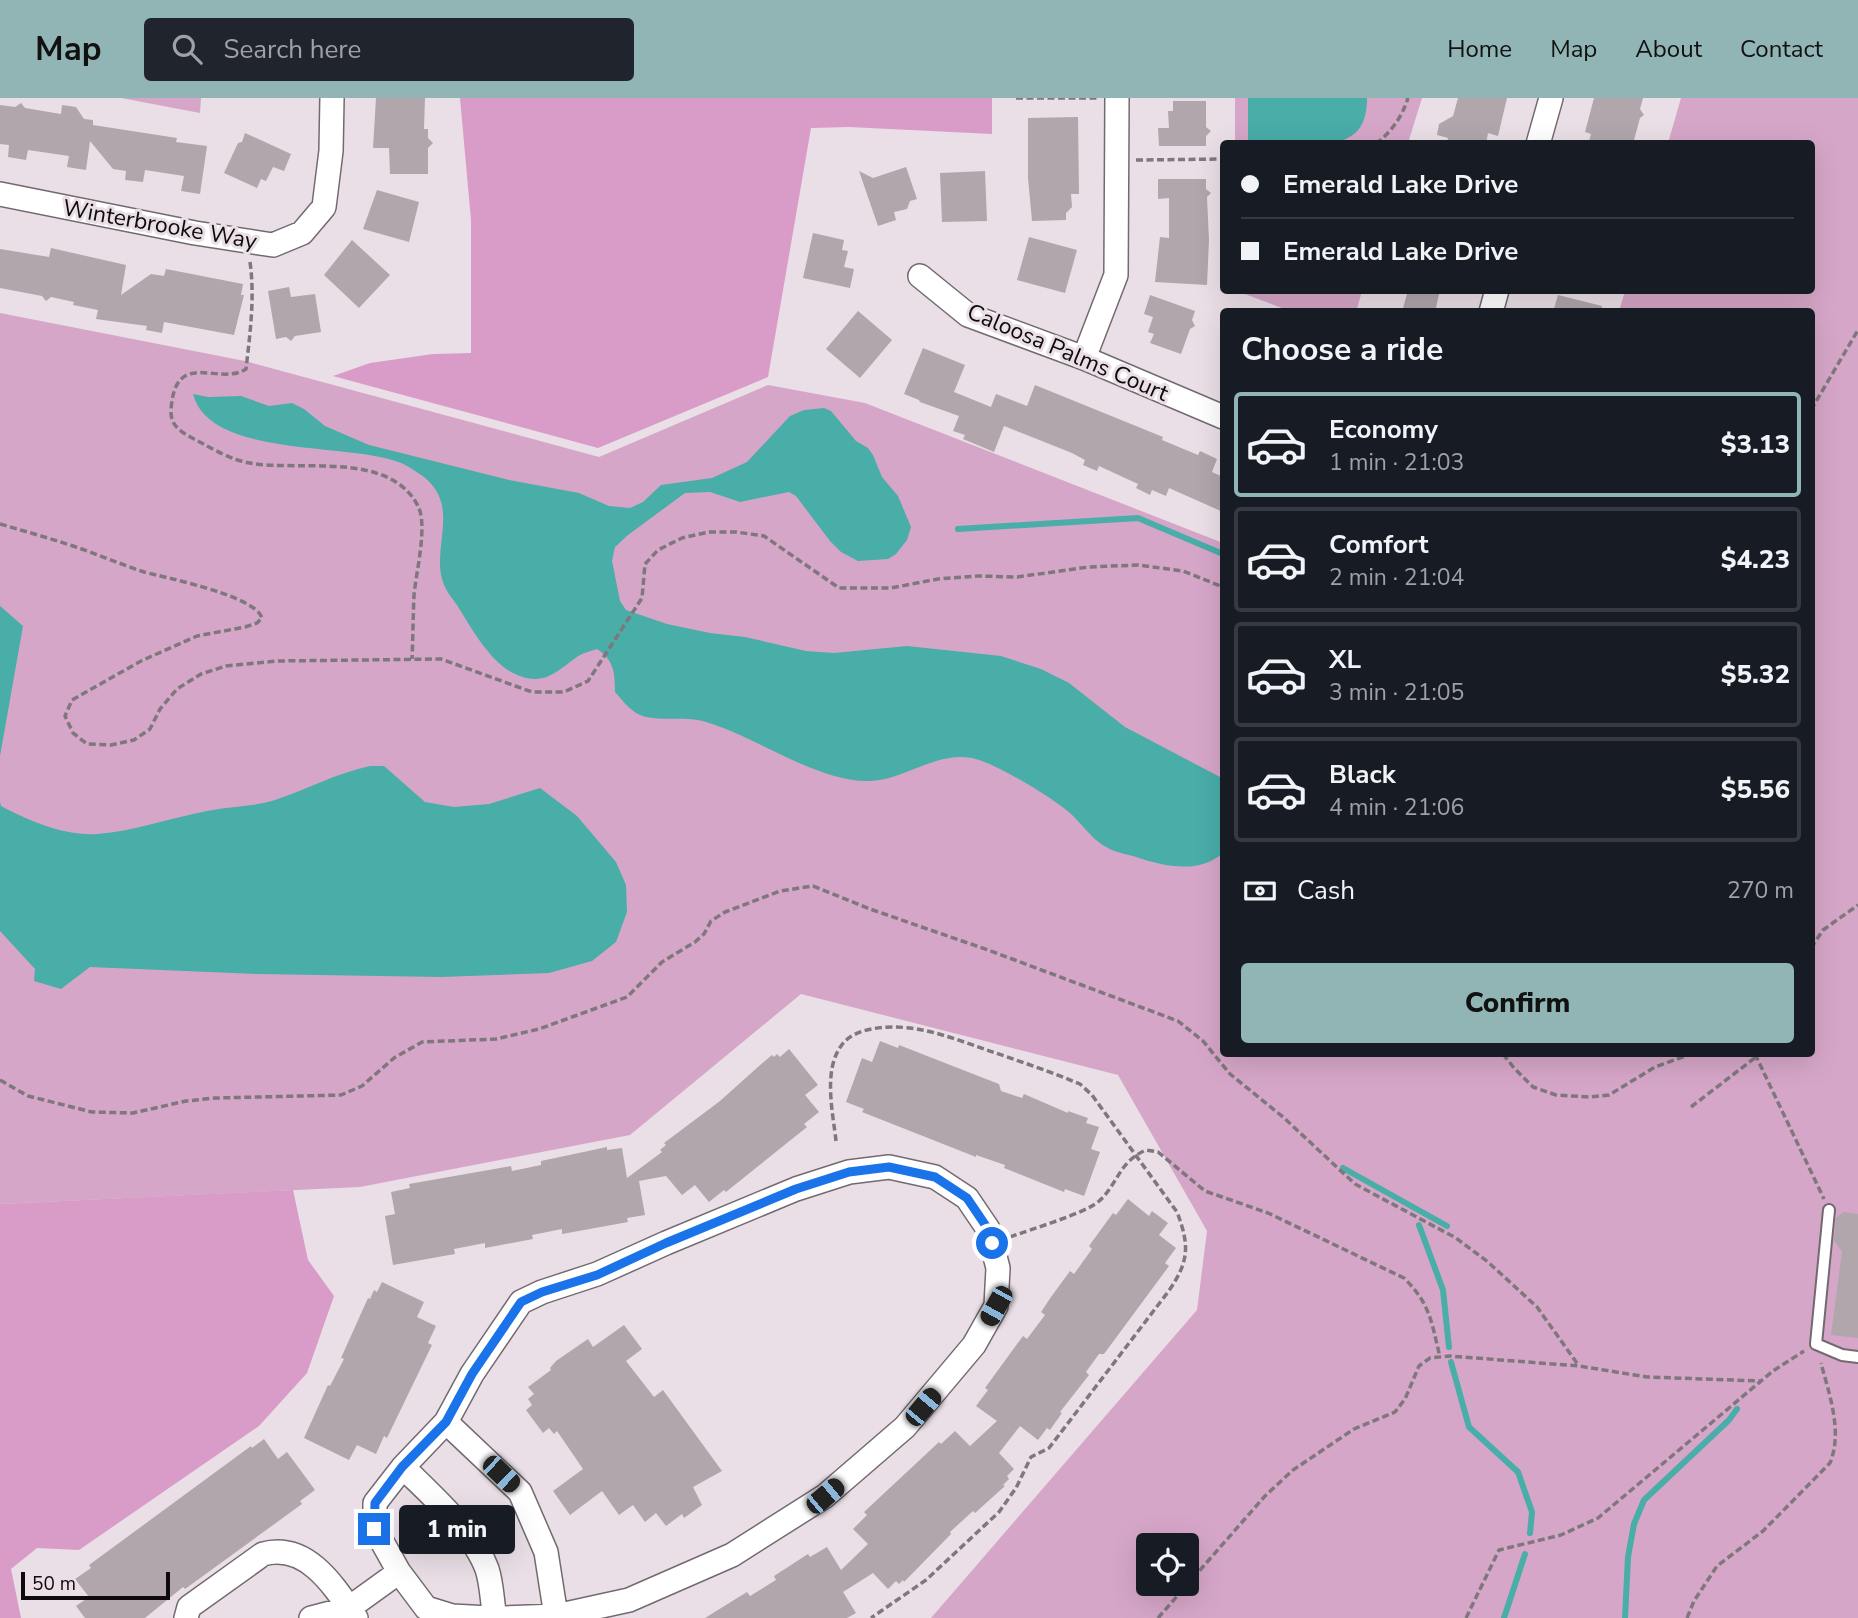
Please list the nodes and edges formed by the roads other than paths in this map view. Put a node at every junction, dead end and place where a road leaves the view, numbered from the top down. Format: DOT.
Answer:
graph roads {
  1 [pos="332,98"];
  2 [pos="1117,98"];
  3 [pos="1551,98"];
  4 [pos="1539,140"];
  5 [pos="0,194"];
  6 [pos="920,276"];
  7 [pos="1084,358"];
  8 [pos="1220,416"];
  9 [pos="1829,1210"];
  10 [pos="1858,1357"];
  11 [pos="446,1422"];
  12 [pos="402,1467"];
  13 [pos="399,1572"];
  14 [pos="352,1613"];
  15 [pos="556,1616"];
  16 [pos="186,1618"];
  17 [pos="311,1618"];
  18 [pos="489,1618"];
  19 [pos="495,1618"];
  20 [pos="505,1618"];
  1 -- 5 [label="street, Winterbrooke Way"];
  2 -- 7 [label="street"];
  3 -- 4 [label="street"];
  6 -- 7 [label="street, Caloosa Palms Court"];
  7 -- 8 [label="street, Caloosa Palms Court"];
  9 -- 10 [label="lane"];
  11 -- 12 [label="street"];
  11 -- 15 [label="street"];
  11 -- 15 [label="street"];
  12 -- 13 [label="street"];
  12 -- 19 [label="street"];
  13 -- 14 [label="street"];
  13 -- 18 [label="street"];
  14 -- 16 [label="street"];
  14 -- 17 [label="street"];
  15 -- 20 [label="street"];
}
